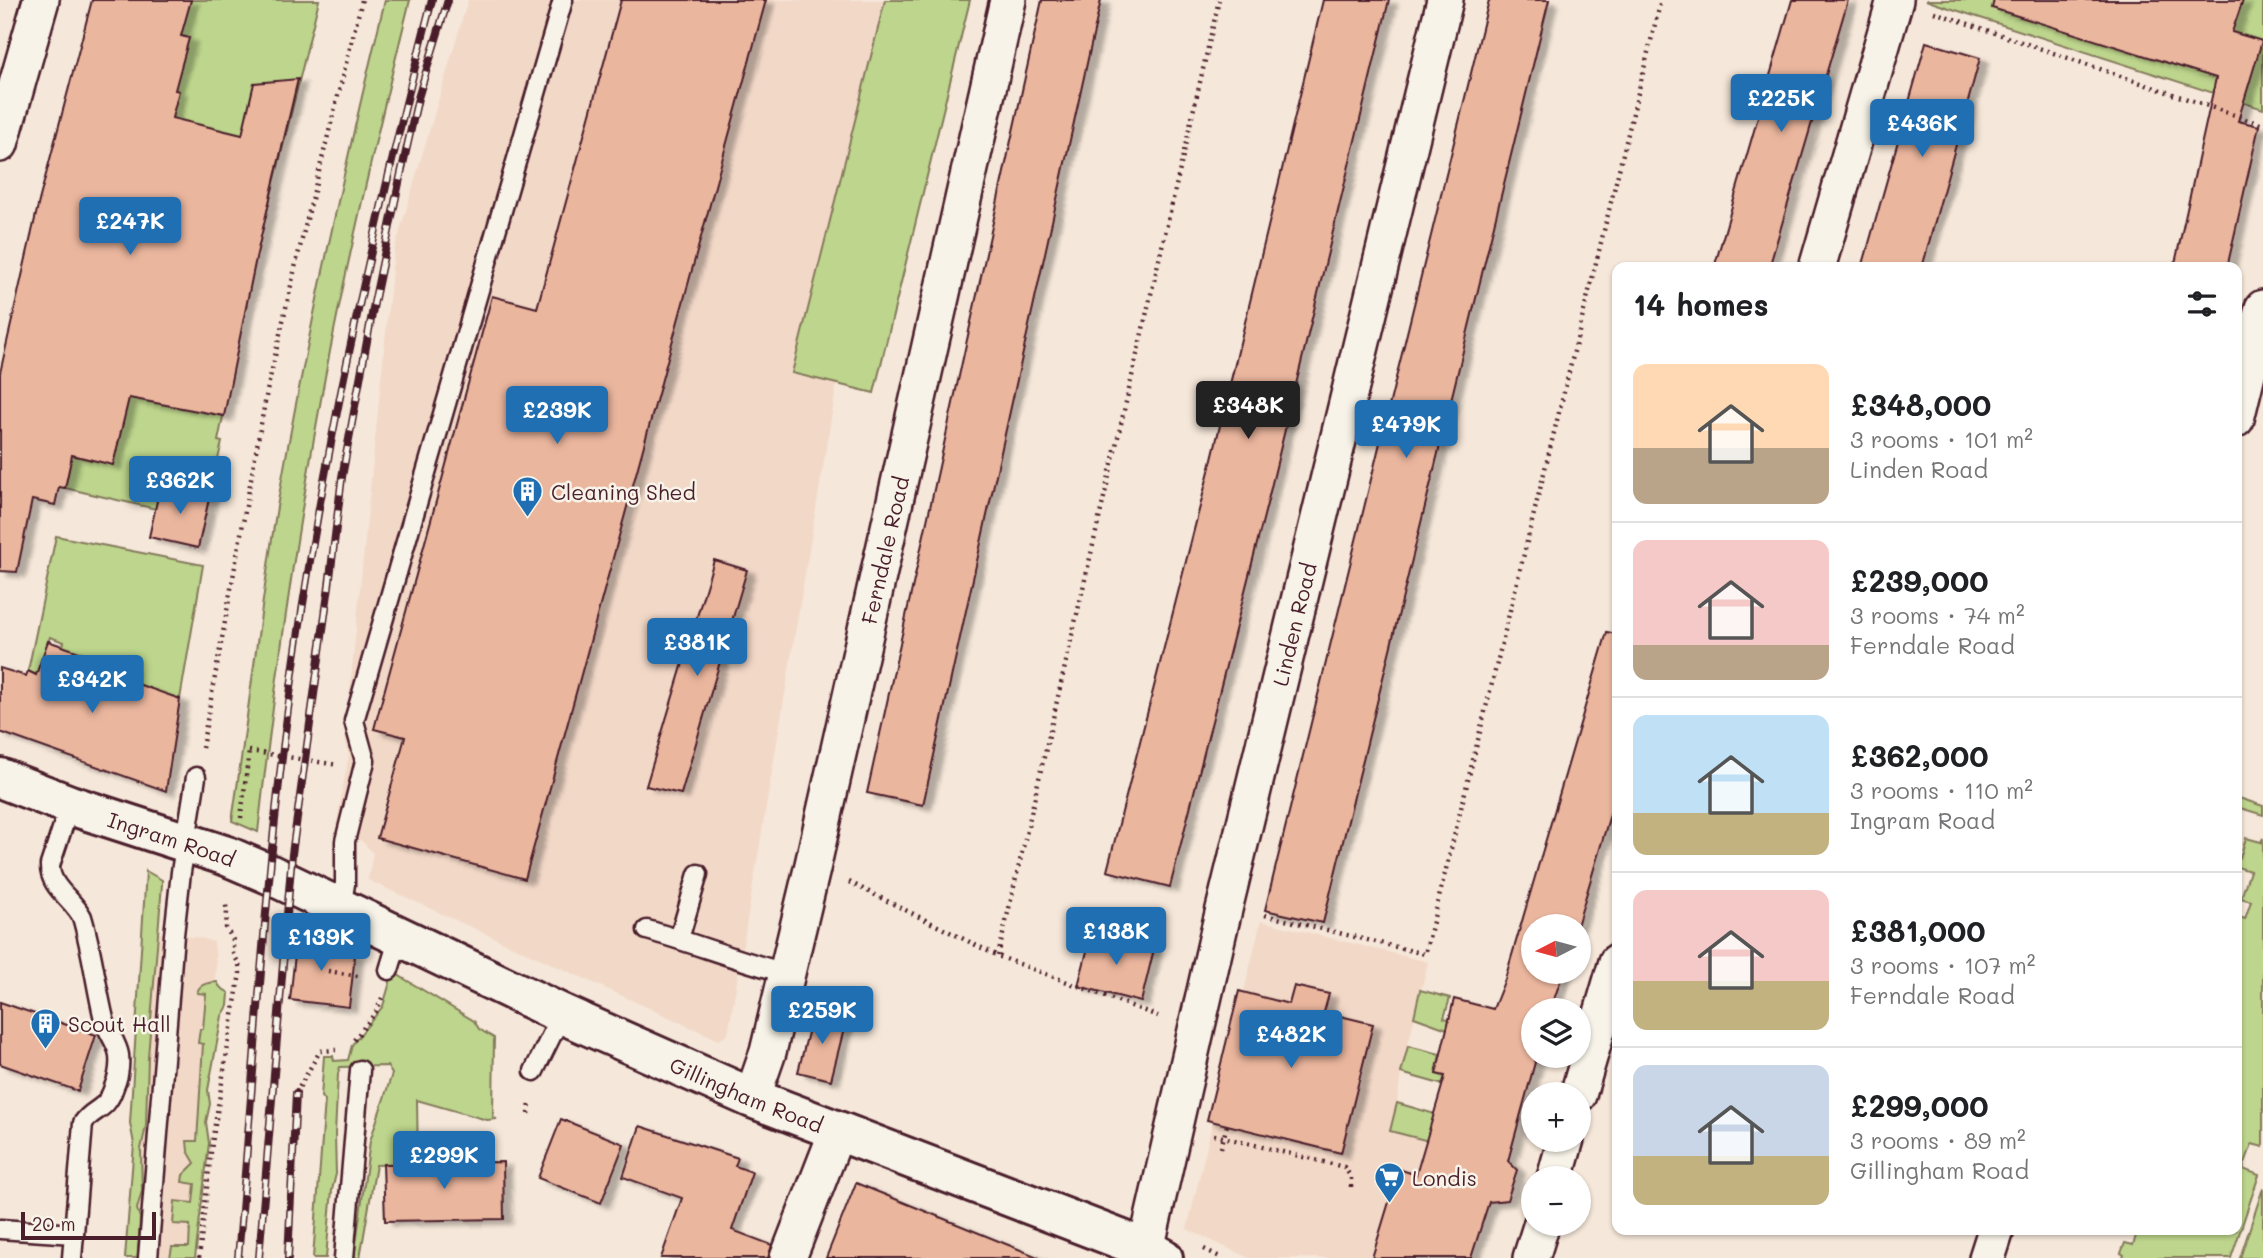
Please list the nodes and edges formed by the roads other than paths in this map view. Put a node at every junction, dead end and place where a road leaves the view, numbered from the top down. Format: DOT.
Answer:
graph roads {
  1 [pos="41,0"];
  2 [pos="563,0"];
  3 [pos="1008,0"];
  4 [pos="1445,0"];
  5 [pos="1910,4"];
  6 [pos="0,144"];
  7 [pos="1820,262"];
  8 [pos="2263,308"];
  9 [pos="2242,394"];
  10 [pos="196,777"];
  11 [pos="0,778"];
  12 [pos="70,805"];
  13 [pos="187,842"];
  14 [pos="698,874"];
  15 [pos="341,908"];
  16 [pos="646,930"];
  17 [pos="679,939"];
  18 [pos="786,973"];
  19 [pos="1612,979"];
  20 [pos="562,1014"];
  21 [pos="360,1070"];
  22 [pos="534,1071"];
  23 [pos="1582,1082"];
  24 [pos="752,1098"];
  25 [pos="837,1132"];
  26 [pos="0,1229"];
  27 [pos="74,1234"];
  28 [pos="1994,1235"];
  29 [pos="1538,1236"];
  30 [pos="1155,1254"];
  31 [pos="72,1258"];
  32 [pos="148,1258"];
  33 [pos="344,1258"];
  34 [pos="788,1258"];
  35 [pos="1531,1258"];
  36 [pos="1987,1258"];
  1 -- 6 [label="street"];
  2 -- 15 [label="lane"];
  3 -- 18 [label="street, Ferndale Road"];
  4 -- 30 [label="street, Linden Road"];
  5 -- 7 [label="street"];
  8 -- 9 [label="street"];
  10 -- 13 [label="lane"];
  11 -- 12 [label="street, Ingram Road"];
  12 -- 13 [label="street, Ingram Road"];
  12 -- 27 [label="lane"];
  13 -- 15 [label="street, Ingram Road"];
  13 -- 32 [label="lane"];
  14 -- 17 [label="lane"];
  15 -- 20 [label="street, Gillingham Road"];
  16 -- 17 [label="lane"];
  17 -- 18 [label="lane"];
  18 -- 24 [label="street, Ferndale Road"];
  19 -- 23 [label="street"];
  20 -- 22 [label="lane"];
  20 -- 24 [label="street, Gillingham Road"];
  21 -- 33 [label="lane"];
  24 -- 25 [label="street, Gillingham Road"];
  25 -- 30 [label="street, Gillingham Road"];
  25 -- 34 [label="street"];
  26 -- 27 [label="lane"];
  27 -- 31 [label="lane"];
  28 -- 36 [label="street"];
  29 -- 35 [label="street"];
}
